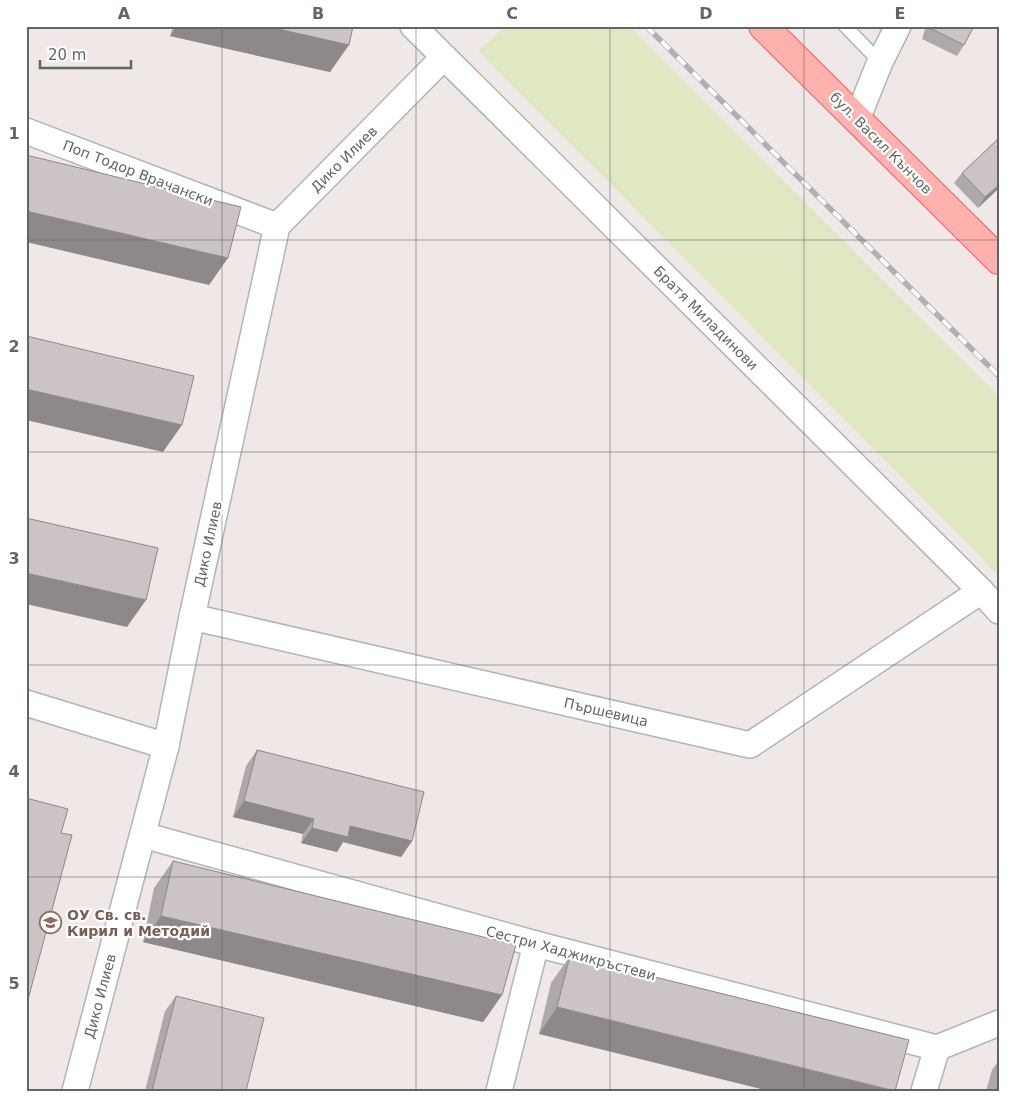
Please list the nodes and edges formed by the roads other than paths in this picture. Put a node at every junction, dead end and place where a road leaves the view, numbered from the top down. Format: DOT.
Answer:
graph roads {
  1 [pos="413,26"];
  2 [pos="763,26"];
  3 [pos="845,26"];
  4 [pos="898,26"];
  5 [pos="444,57"];
  6 [pos="880,62"];
  7 [pos="857,119"];
  8 [pos="26,131"];
  9 [pos="277,226"];
  10 [pos="999,260"];
  11 [pos="981,592"];
  12 [pos="999,611"];
  13 [pos="192,617"];
  14 [pos="26,703"];
  15 [pos="166,746"];
  16 [pos="142,835"];
  17 [pos="536,944"];
  18 [pos="999,1023"];
  19 [pos="937,1048"];
  20 [pos="75,1091"];
  21 [pos="500,1091"];
  22 [pos="924,1091"];
  1 -- 5 [label="street, Братя Миладинови"];
  2 -- 7 [label="main road, бул. Васил Кънчов"];
  3 -- 6 [label="lane"];
  4 -- 6 [label="street"];
  5 -- 9 [label="street, Дико Илиев"];
  5 -- 11 [label="street, Братя Миладинови"];
  6 -- 7 [label="street"];
  7 -- 10 [label="main road, бул. Васил Кънчов"];
  8 -- 9 [label="street, Поп Тодор Врачански"];
  9 -- 13 [label="street, Дико Илиев"];
  11 -- 12 [label="street, Братя Миладинови"];
  11 -- 13 [label="street, Пършевица"];
  13 -- 15 [label="street, Дико Илиев"];
  14 -- 15 [label="street"];
  15 -- 16 [label="street, Дико Илиев"];
  16 -- 17 [label="street, Сестри Хаджикръстеви"];
  16 -- 20 [label="street, Дико Илиев"];
  17 -- 19 [label="street, Сестри Хаджикръстеви"];
  17 -- 21 [label="street"];
  18 -- 19 [label="street"];
  19 -- 22 [label="street"];
}
